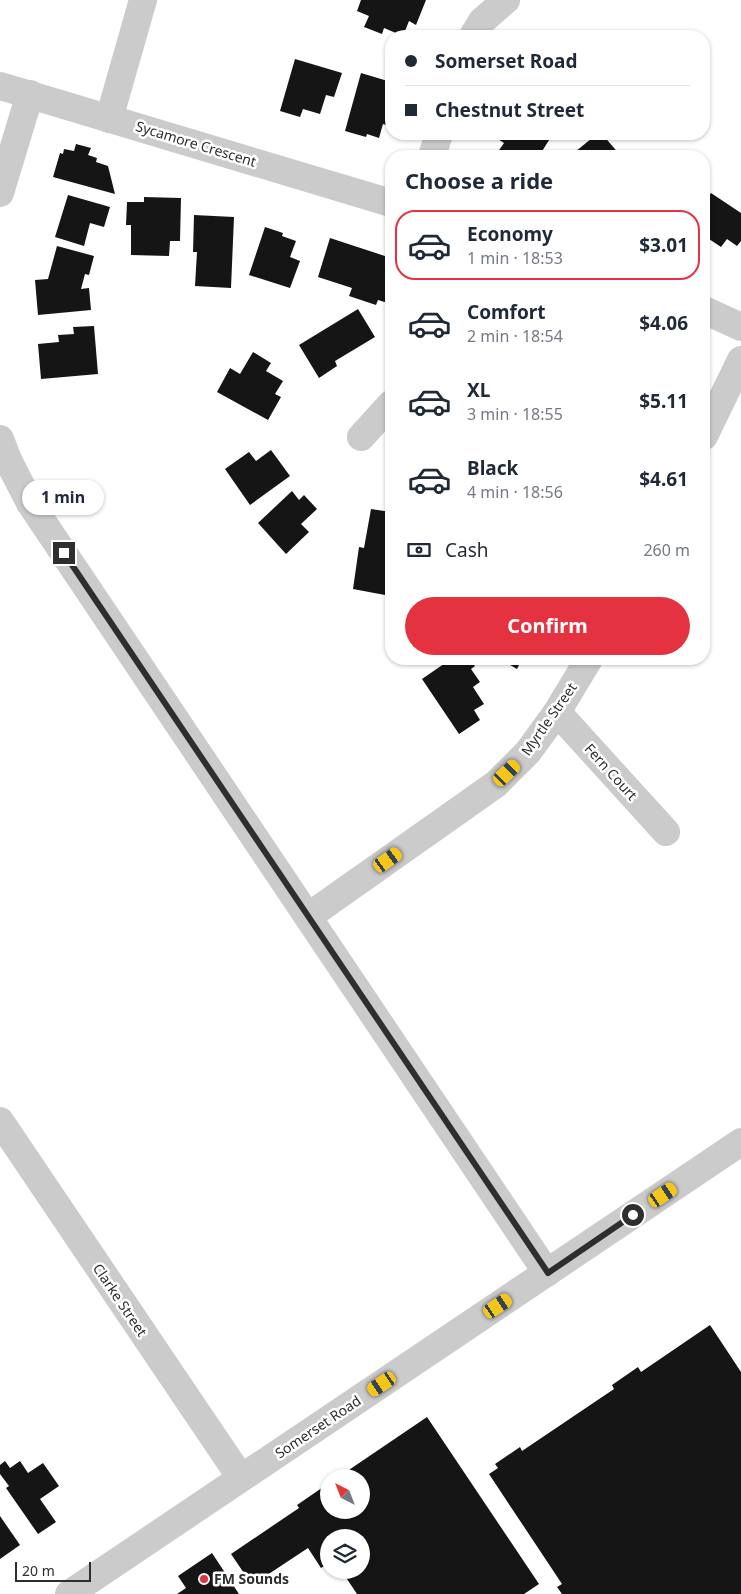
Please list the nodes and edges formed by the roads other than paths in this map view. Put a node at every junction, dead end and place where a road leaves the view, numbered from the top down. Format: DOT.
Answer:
graph roads {
  1 [pos="143,0"];
  2 [pos="506,0"];
  3 [pos="477,30"];
  4 [pos="0,86"];
  5 [pos="30,94"];
  6 [pos="109,119"];
  7 [pos="0,193"];
  8 [pos="385,201"];
  9 [pos="710,313"];
  10 [pos="741,327"];
  11 [pos="741,360"];
  12 [pos="385,411"];
  13 [pos="710,424"];
  14 [pos="361,437"];
  15 [pos="0,439"];
  16 [pos="585,665"];
  17 [pos="557,712"];
  18 [pos="666,832"];
  19 [pos="309,916"];
  20 [pos="0,1121"];
  21 [pos="741,1142"];
  22 [pos="548,1273"];
  23 [pos="241,1478"];
  24 [pos="69,1594"];
  1 -- 6 [label="street"];
  2 -- 3 [label="street"];
  4 -- 5 [label="street, Sycamore Crescent"];
  5 -- 6 [label="street, Sycamore Crescent"];
  5 -- 7 [label="street"];
  6 -- 8 [label="street, Sycamore Crescent"];
  9 -- 10 [label="street"];
  11 -- 13 [label="street"];
  12 -- 14 [label="street"];
  15 -- 19 [label="street"];
  16 -- 17 [label="street, Myrtle Street"];
  17 -- 18 [label="street, Fern Court"];
  17 -- 19 [label="street, Myrtle Street"];
  19 -- 22 [label="street"];
  20 -- 23 [label="street, Clarke Street"];
  21 -- 22 [label="street, Somerset Road"];
  22 -- 23 [label="street, Somerset Road"];
  23 -- 24 [label="street, Somerset Road"];
}
